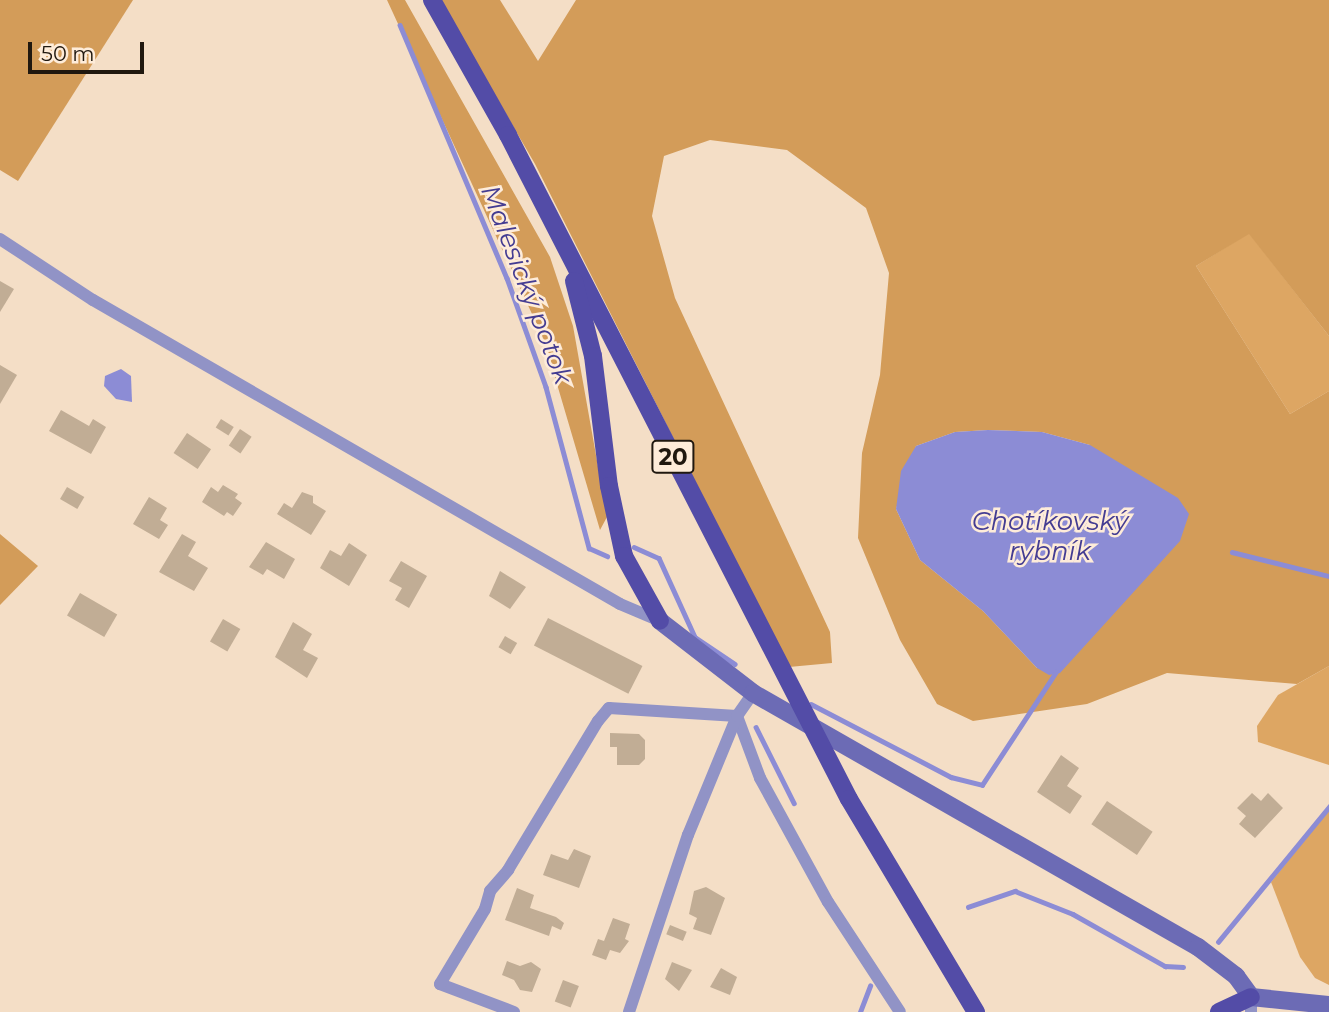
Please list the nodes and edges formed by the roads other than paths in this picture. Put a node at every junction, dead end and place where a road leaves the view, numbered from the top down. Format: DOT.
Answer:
graph roads {
  1 [pos="432,0"];
  2 [pos="558,231"];
  3 [pos="0,239"];
  4 [pos="660,621"];
  5 [pos="753,693"];
  6 [pos="737,716"];
  7 [pos="1251,1005"];
  8 [pos="1329,1005"];
  9 [pos="514,1012"];
  10 [pos="629,1012"];
  11 [pos="901,1012"];
  12 [pos="976,1012"];
  13 [pos="1219,1012"];
  1 -- 2 [label="main road, 20"];
  2 -- 4 [label="main road"];
  2 -- 12 [label="main road, 20"];
  3 -- 4 [label="street"];
  4 -- 5 [label="street"];
  5 -- 6 [label="street"];
  5 -- 7 [label="street"];
  6 -- 9 [label="street"];
  6 -- 10 [label="street"];
  6 -- 11 [label="street"];
  7 -- 8 [label="street"];
  7 -- 13 [label="main road"];
}
